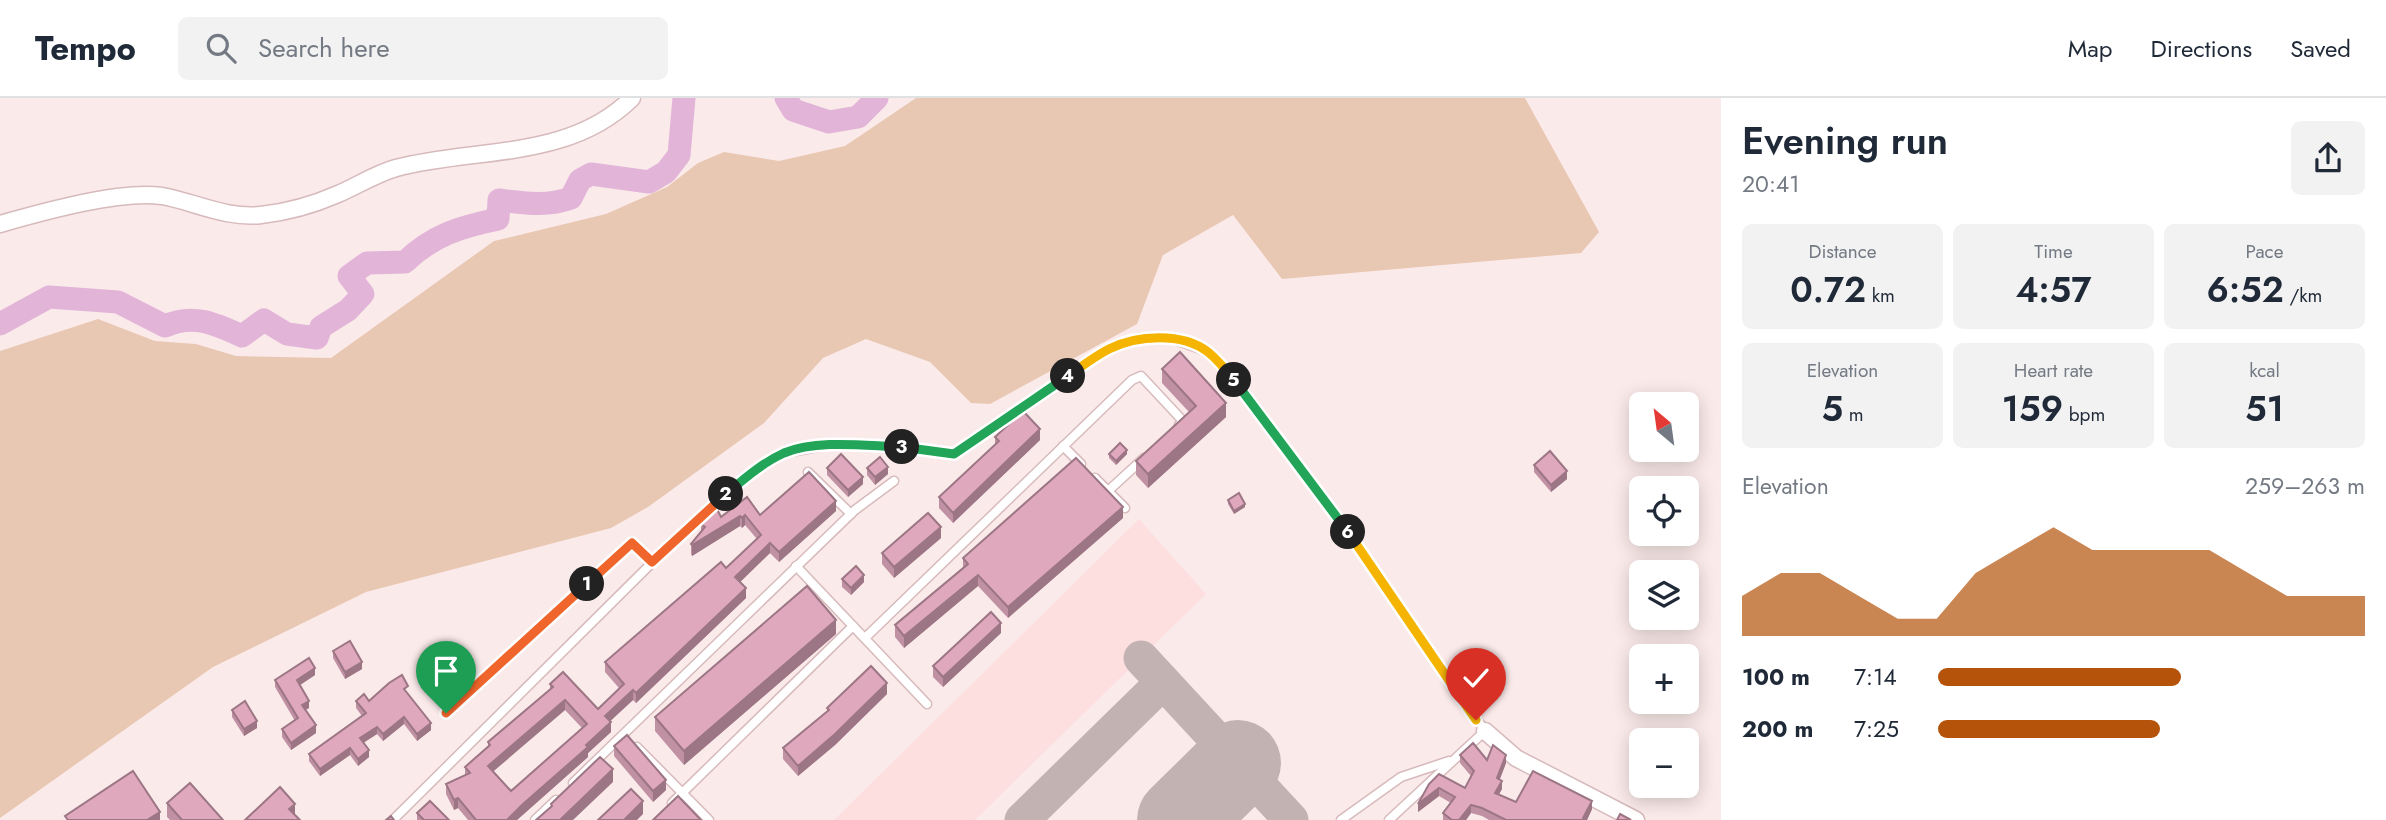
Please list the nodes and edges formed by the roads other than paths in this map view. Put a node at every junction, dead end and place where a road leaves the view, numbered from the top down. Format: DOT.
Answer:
graph roads {
  1 [pos="632,98"];
  2 [pos="0,224"];
  3 [pos="1174,430"];
  4 [pos="1063,446"];
  5 [pos="1155,447"];
  6 [pos="808,472"];
  7 [pos="894,481"];
  8 [pos="1108,491"];
  9 [pos="1125,508"];
  10 [pos="851,514"];
  11 [pos="652,562"];
  12 [pos="796,566"];
  13 [pos="853,626"];
  14 [pos="865,638"];
  15 [pos="927,704"];
  16 [pos="446,713"];
  17 [pos="1485,731"];
  18 [pos="624,733"];
  19 [pos="1452,760"];
  20 [pos="682,793"];
  21 [pos="664,811"];
  22 [pos="1627,818"];
  23 [pos="393,820"];
  24 [pos="535,820"];
  25 [pos="709,820"];
  26 [pos="1341,820"];
  27 [pos="1389,820"];
  1 -- 2 [label="street"];
  3 -- 4 [label="lane"];
  4 -- 8 [label="lane"];
  4 -- 14 [label="lane"];
  5 -- 8 [label="lane"];
  6 -- 10 [label="lane"];
  7 -- 10 [label="lane"];
  8 -- 9 [label="lane"];
  10 -- 12 [label="lane"];
  11 -- 16 [label="lane"];
  11 -- 17 [label="lane"];
  11 -- 23 [label="lane"];
  12 -- 13 [label="lane"];
  12 -- 18 [label="lane"];
  13 -- 14 [label="lane"];
  13 -- 20 [label="lane"];
  14 -- 15 [label="lane"];
  17 -- 19 [label="lane"];
  17 -- 22 [label="street"];
  18 -- 20 [label="lane"];
  18 -- 24 [label="lane"];
  19 -- 26 [label="lane"];
  19 -- 27 [label="lane"];
  20 -- 21 [label="lane"];
  20 -- 25 [label="lane"];
}
